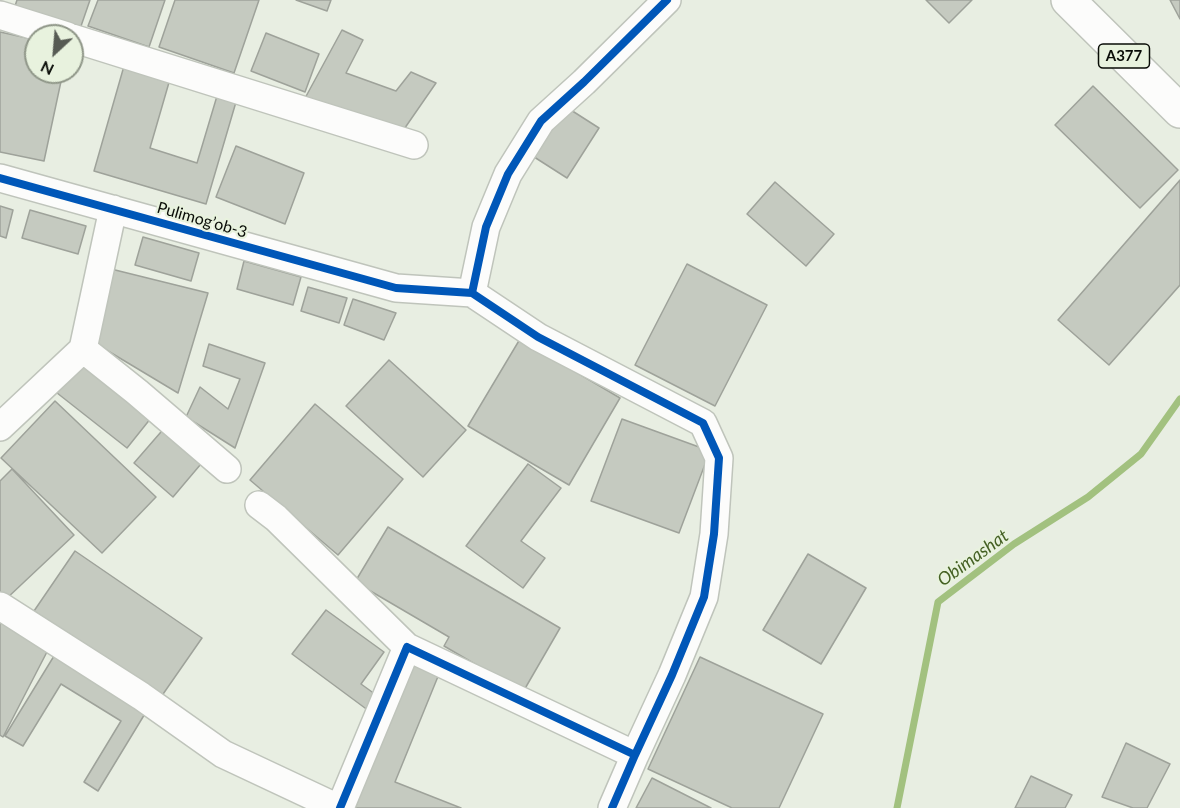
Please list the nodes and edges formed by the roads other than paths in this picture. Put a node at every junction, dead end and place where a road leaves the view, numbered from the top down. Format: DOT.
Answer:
graph roads {
  1 [pos="667,0"];
  2 [pos="1068,0"];
  3 [pos="0,15"];
  4 [pos="29,24"];
  5 [pos="84,42"];
  6 [pos="1180,111"];
  7 [pos="414,145"];
  8 [pos="0,178"];
  9 [pos="113,209"];
  10 [pos="472,293"];
  11 [pos="83,349"];
  12 [pos="0,427"];
  13 [pos="227,469"];
  14 [pos="259,505"];
  15 [pos="0,606"];
  16 [pos="407,647"];
  17 [pos="635,756"];
  18 [pos="339,808"];
  19 [pos="612,808"];
  1 -- 10 [label="street"];
  2 -- 6 [label="main road, A377"];
  3 -- 4 [label="street"];
  5 -- 7 [label="street"];
  8 -- 9 [label="street, Pulimog’ob-3"];
  9 -- 10 [label="street, Pulimog’ob-3"];
  9 -- 11 [label="street"];
  10 -- 17 [label="street"];
  11 -- 12 [label="street"];
  11 -- 13 [label="street"];
  14 -- 16 [label="street"];
  15 -- 18 [label="street"];
  16 -- 17 [label="street"];
  16 -- 18 [label="street"];
  17 -- 19 [label="street"];
}
